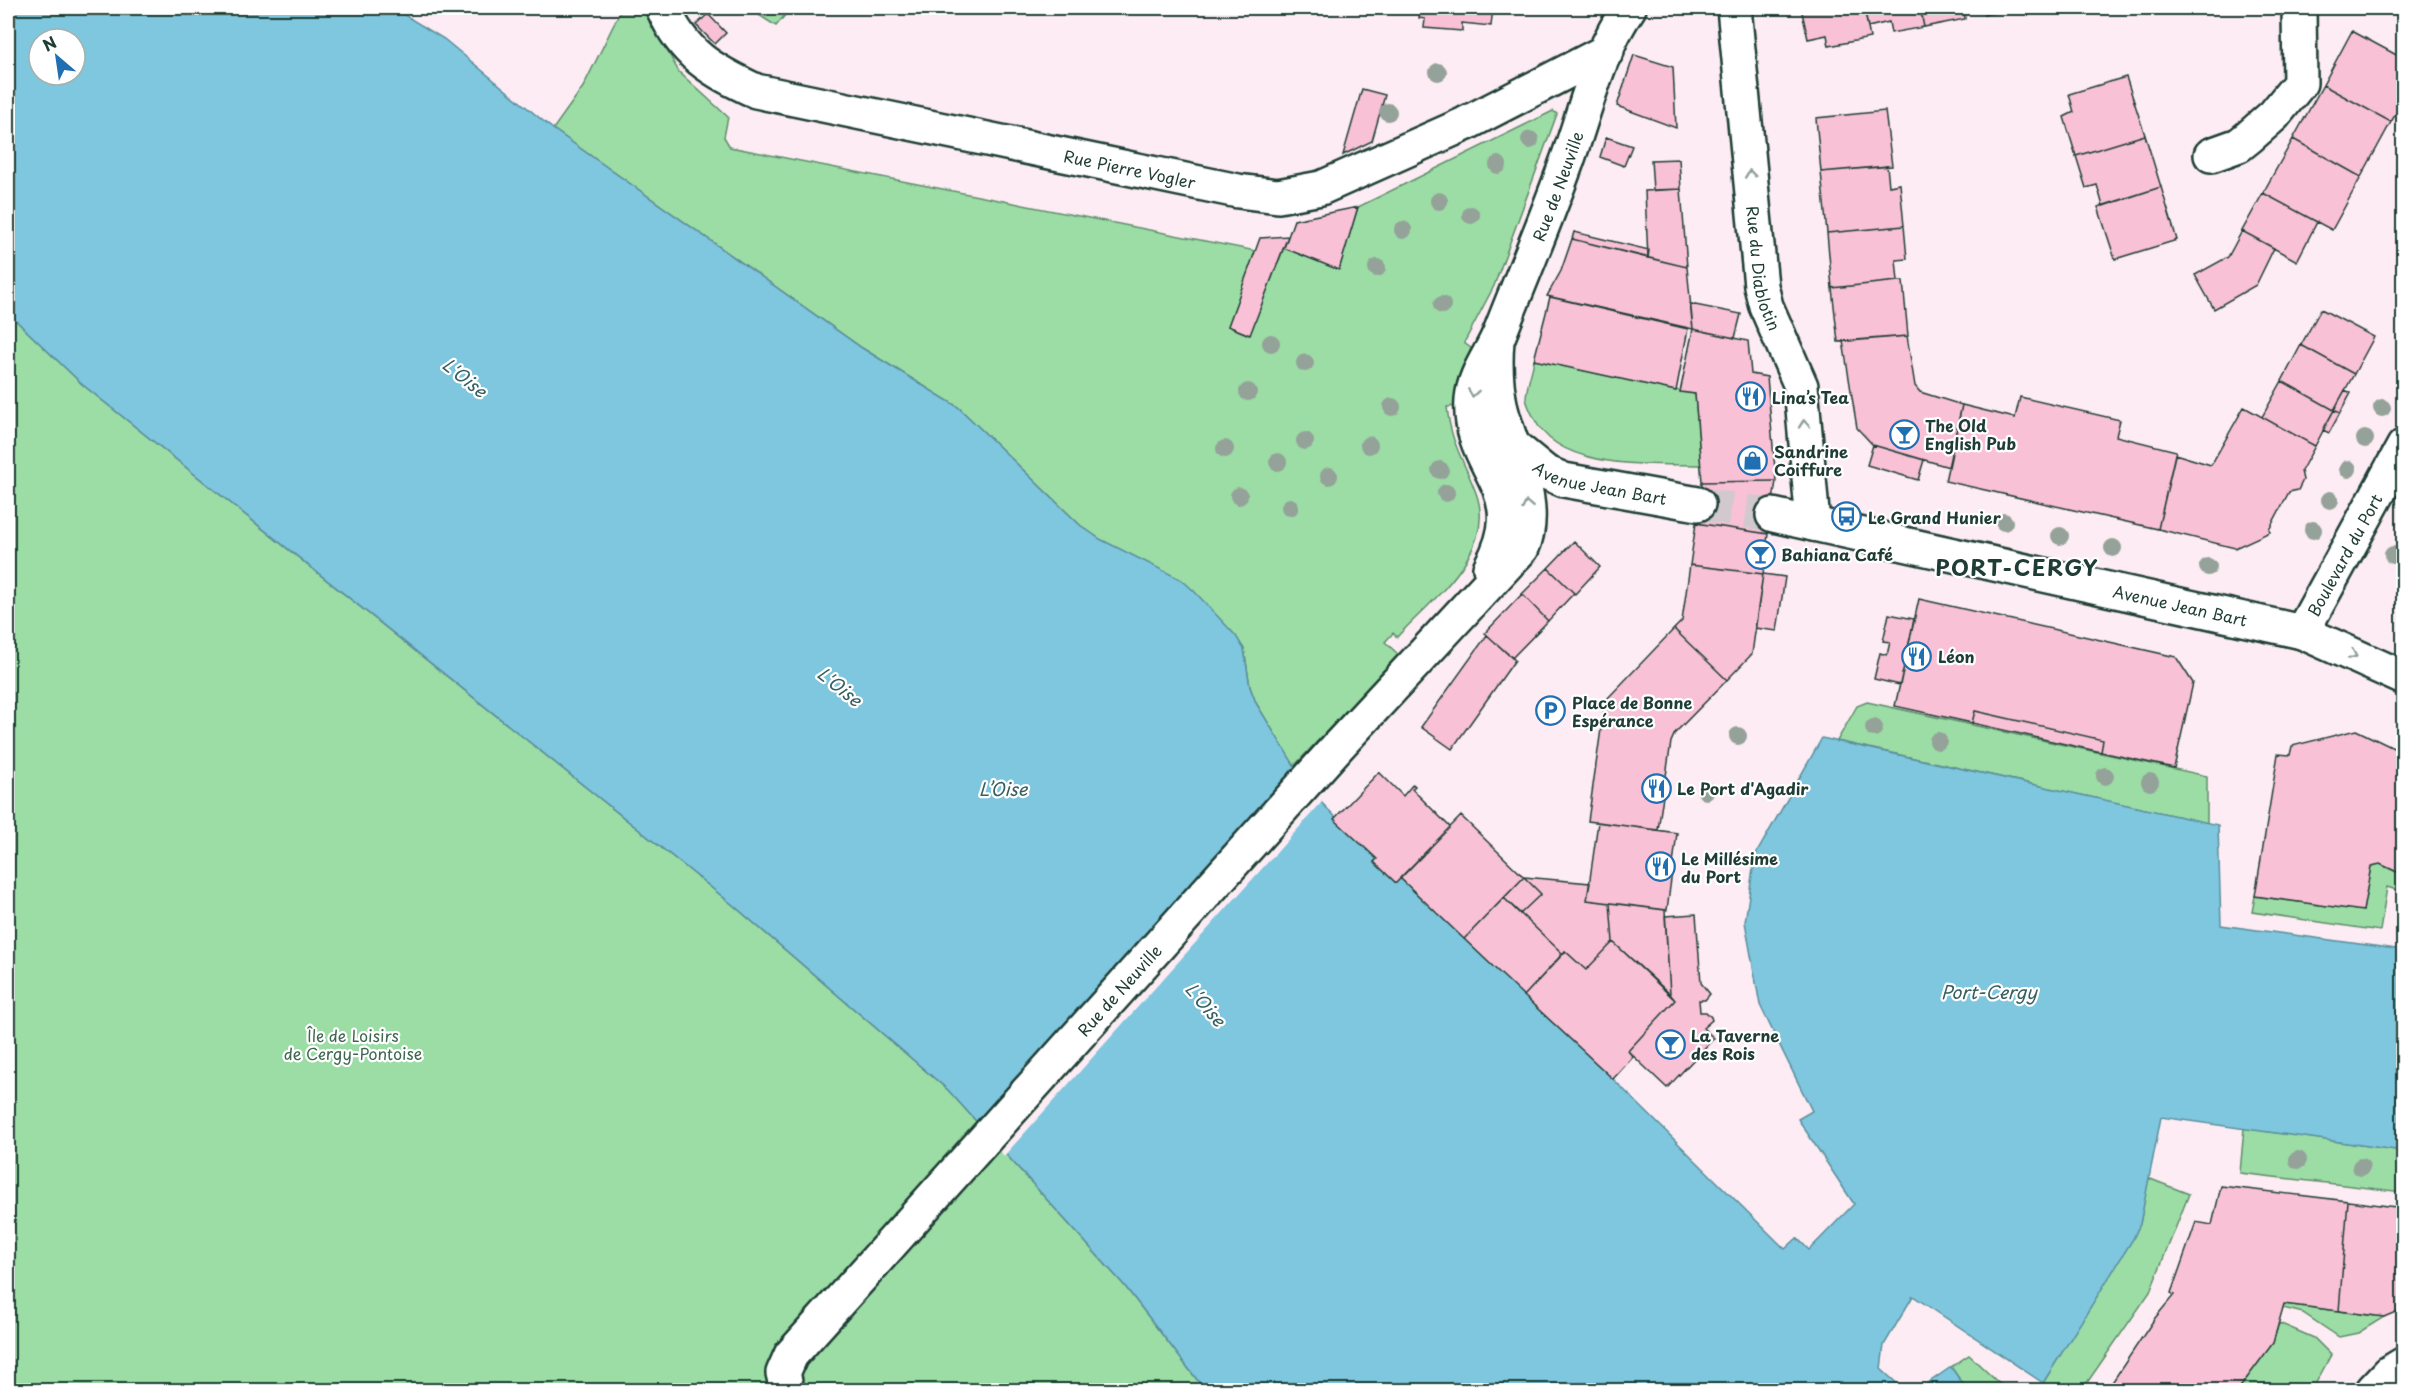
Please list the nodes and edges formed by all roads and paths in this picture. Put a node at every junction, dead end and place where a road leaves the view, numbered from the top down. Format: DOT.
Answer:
graph roads {
  1 [pos="663,8"];
  2 [pos="1734,8"];
  3 [pos="2299,8"];
  4 [pos="1618,24"];
  5 [pos="2211,155"];
  6 [pos="1497,340"];
  7 [pos="1512,446"];
  8 [pos="2403,446"];
  9 [pos="1698,504"];
  10 [pos="1773,514"];
  11 [pos="1813,524"];
  12 [pos="1473,598"];
  13 [pos="2302,632"];
  14 [pos="2403,678"];
  15 [pos="2403,1364"];
  16 [pos="786,1390"];
  17 [pos="2373,1390"];
  1 -- 4 [label="street, Rue Pierre Vogler"];
  11 -- 2 [label="street, Rue du Diablotin, one-way"];
  3 -- 5 [label="street"];
  4 -- 6 [label="street, Rue de Neuville"];
  6 -- 7 [label="street, Rue de Neuville"];
  6 -- 12 [label="street, Rue de Neuville, one-way"];
  7 -- 9 [label="street, Avenue Jean Bart"];
  12 -- 7 [label="street, Rue de Neuville, one-way"];
  8 -- 13 [label="street, Boulevard du Port"];
  10 -- 11 [label="street, Avenue Jean Bart"];
  11 -- 13 [label="street, Avenue Jean Bart"];
  12 -- 16 [label="street, Rue de Neuville"];
  13 -- 14 [label="street, Avenue Jean Bart, one-way"];
  15 -- 17 [label="street"];
}
